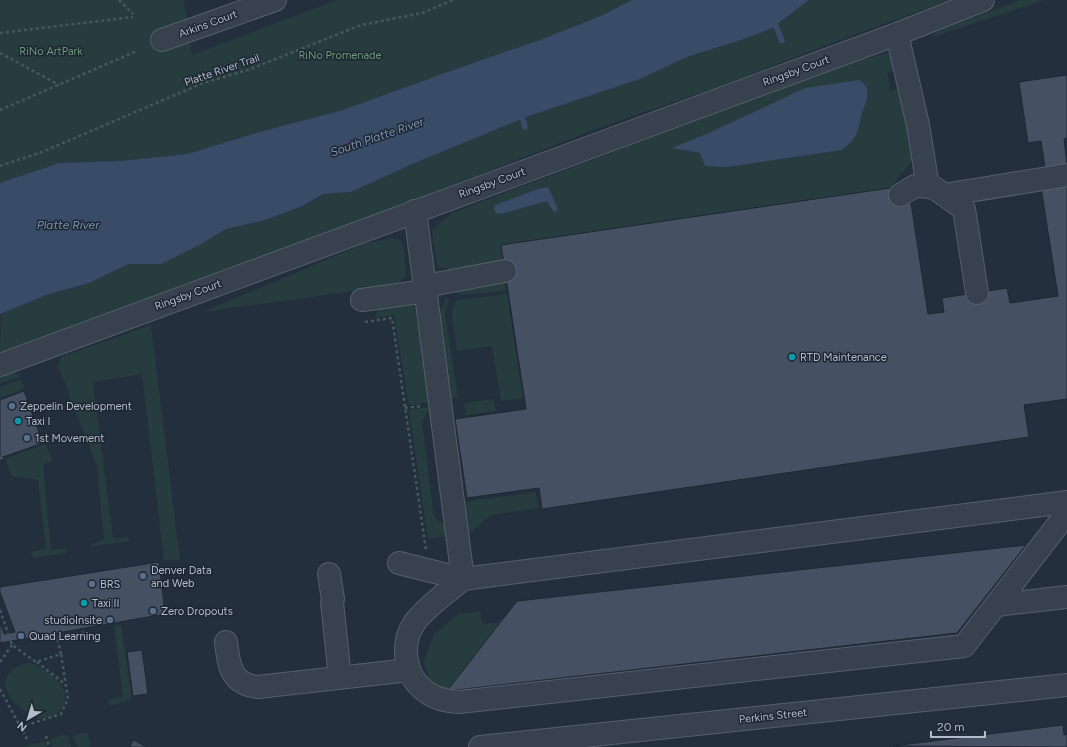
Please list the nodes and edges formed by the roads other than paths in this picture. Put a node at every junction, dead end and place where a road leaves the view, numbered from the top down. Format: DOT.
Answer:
graph roads {
  1 [pos="275,0"];
  2 [pos="983,0"];
  3 [pos="897,34"];
  4 [pos="162,40"];
  5 [pos="1067,175"];
  6 [pos="936,191"];
  7 [pos="900,195"];
  8 [pos="415,211"];
  9 [pos="505,271"];
  10 [pos="425,289"];
  11 [pos="977,292"];
  12 [pos="362,300"];
  13 [pos="0,365"];
  14 [pos="1067,502"];
  15 [pos="1067,513"];
  16 [pos="399,563"];
  17 [pos="329,574"];
  18 [pos="463,579"];
  19 [pos="1067,597"];
  20 [pos="996,605"];
  21 [pos="226,642"];
  22 [pos="410,670"];
  23 [pos="340,678"];
  24 [pos="1067,685"];
  25 [pos="480,747"];
  1 -- 4 [label="street, Arkins Court"];
  2 -- 3 [label="street, Ringsby Court"];
  3 -- 6 [label="street"];
  3 -- 8 [label="street, Ringsby Court"];
  5 -- 6 [label="street"];
  6 -- 7 [label="street"];
  6 -- 11 [label="street"];
  8 -- 10 [label="street"];
  8 -- 13 [label="street, Ringsby Court"];
  9 -- 10 [label="street"];
  10 -- 12 [label="street"];
  10 -- 18 [label="street"];
  14 -- 18 [label="street"];
  15 -- 20 [label="street"];
  16 -- 18 [label="street"];
  17 -- 23 [label="street"];
  18 -- 22 [label="street"];
  19 -- 20 [label="street"];
  20 -- 22 [label="street"];
  21 -- 23 [label="street"];
  22 -- 23 [label="street"];
  24 -- 25 [label="street, Perkins Street"];
}
